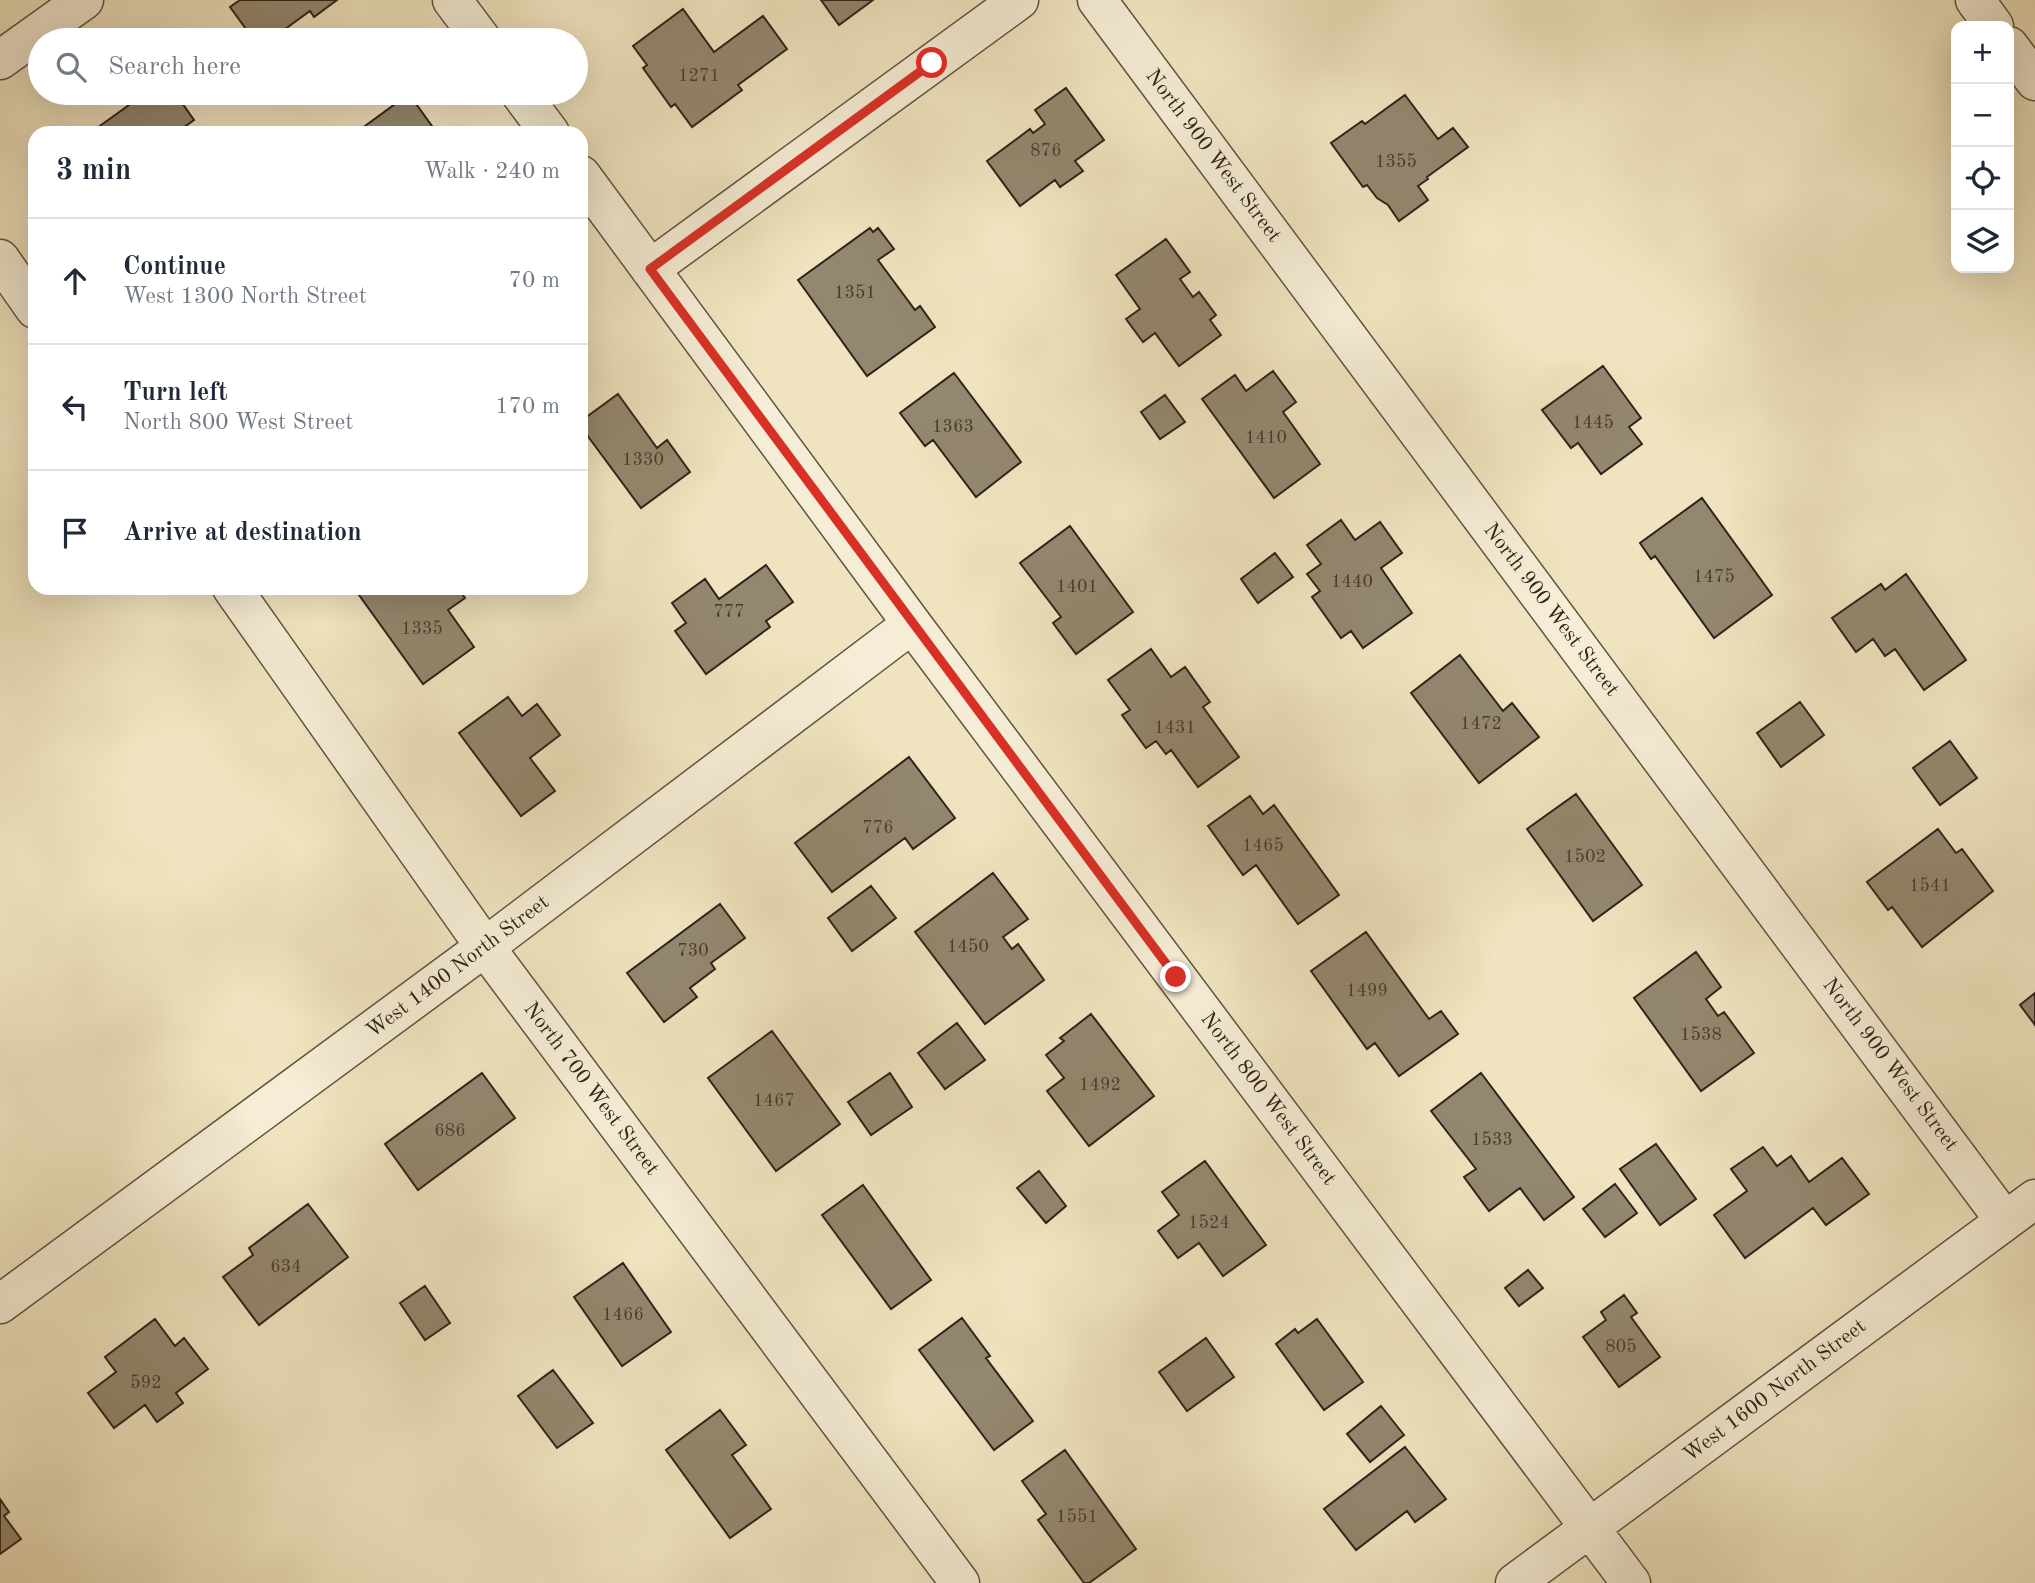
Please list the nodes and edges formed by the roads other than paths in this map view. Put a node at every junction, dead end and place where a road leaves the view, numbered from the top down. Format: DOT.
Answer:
graph roads {
  1 [pos="84,0"];
  2 [pos="452,0"];
  3 [pos="1019,0"];
  4 [pos="1097,0"];
  5 [pos="1975,0"];
  6 [pos="1990,21"];
  7 [pos="45,28"];
  8 [pos="473,28"];
  9 [pos="28,40"];
  10 [pos="2014,53"];
  11 [pos="0,60"];
  12 [pos="2035,81"];
  13 [pos="529,105"];
  14 [pos="545,126"];
  15 [pos="588,185"];
  16 [pos="0,259"];
  17 [pos="650,269"];
  18 [pos="28,299"];
  19 [pos="237,595"];
  20 [pos="912,624"];
  21 [pos="485,947"];
  22 [pos="2020,1210"];
  23 [pos="0,1304"];
  24 [pos="1589,1529"];
  25 [pos="960,1583"];
  26 [pos="1515,1583"];
  27 [pos="1631,1583"];
  1 -- 7 [label="street"];
  2 -- 8 [label="street"];
  3 -- 17 [label="street"];
  4 -- 22 [label="street, North 900 West Street"];
  5 -- 6 [label="street"];
  9 -- 11 [label="street"];
  10 -- 12 [label="street"];
  13 -- 14 [label="street"];
  15 -- 17 [label="street, North 800 West Street"];
  16 -- 18 [label="street"];
  17 -- 20 [label="street, North 800 West Street"];
  19 -- 21 [label="street, North 700 West Street"];
  20 -- 21 [label="street, West 1400 North Street"];
  20 -- 24 [label="street, North 800 West Street"];
  21 -- 23 [label="street, West 1400 North Street"];
  21 -- 25 [label="street, North 700 West Street"];
  22 -- 24 [label="street, West 1600 North Street"];
  24 -- 26 [label="street, West 1600 North Street"];
  24 -- 27 [label="street, North 800 West Street"];
}
